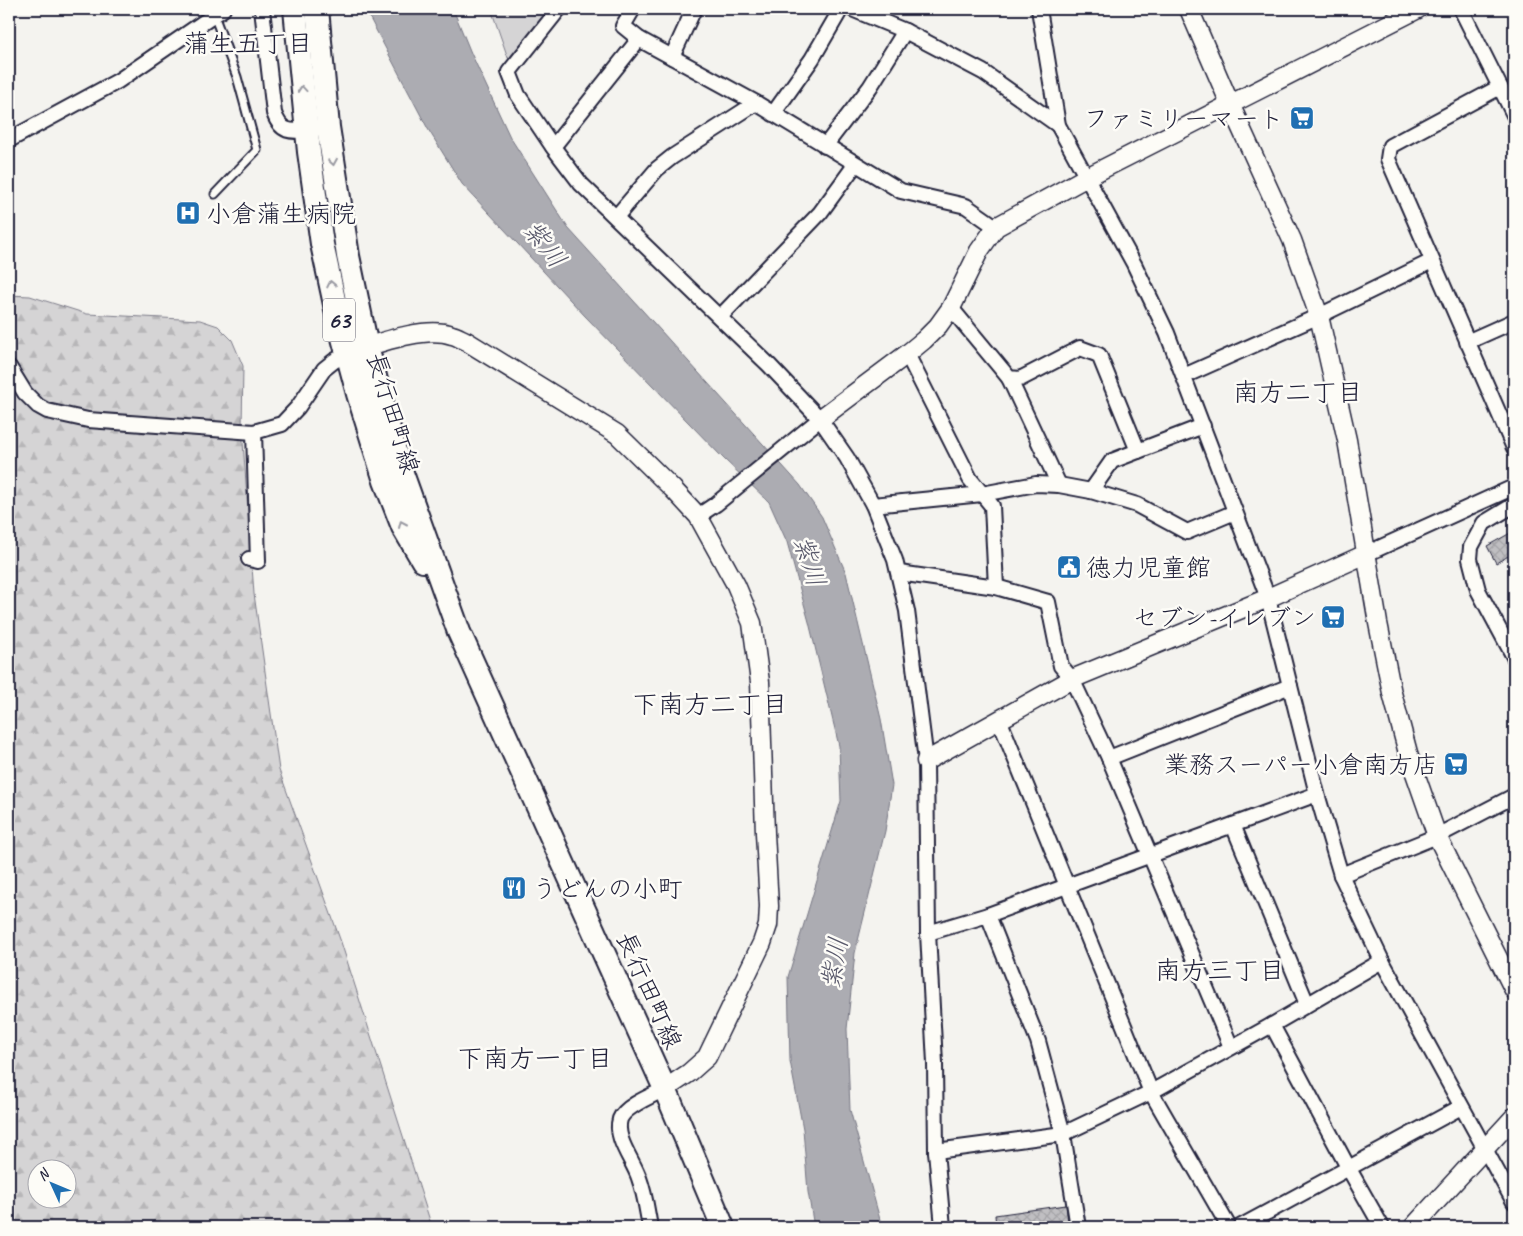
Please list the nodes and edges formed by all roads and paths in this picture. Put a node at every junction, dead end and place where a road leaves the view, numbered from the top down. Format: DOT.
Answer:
graph roads {
  1 [pos="262,9"];
  2 [pos="295,9"];
  3 [pos="318,9"];
  4 [pos="559,9"];
  5 [pos="633,9"];
  6 [pos="694,9"];
  7 [pos="841,9"];
  8 [pos="852,9"];
  9 [pos="1039,9"];
  10 [pos="1189,9"];
  11 [pos="1418,9"];
  12 [pos="1461,9"];
  13 [pos="219,12"];
  14 [pos="905,31"];
  15 [pos="639,38"];
  16 [pos="672,57"];
  17 [pos="1500,87"];
  18 [pos="756,103"];
  19 [pos="1230,104"];
  20 [pos="773,114"];
  21 [pos="1514,116"];
  22 [pos="1058,125"];
  23 [pos="328,127"];
  24 [pos="306,130"];
  25 [pos="9,140"];
  26 [pos="824,146"];
  27 [pos="553,147"];
  28 [pos="855,164"];
  29 [pos="1087,177"];
  30 [pos="215,194"];
  31 [pos="616,217"];
  32 [pos="996,227"];
  33 [pos="1432,260"];
  34 [pos="951,308"];
  35 [pos="1319,316"];
  36 [pos="720,317"];
  37 [pos="1514,321"];
  38 [pos="1468,342"];
  39 [pos="357,350"];
  40 [pos="907,354"];
  41 [pos="9,367"];
  42 [pos="1184,376"];
  43 [pos="1009,378"];
  44 [pos="820,419"];
  45 [pos="1203,426"];
  46 [pos="254,432"];
  47 [pos="1514,448"];
  48 [pos="1138,451"];
  49 [pos="1059,485"];
  50 [pos="1514,487"];
  51 [pos="1091,491"];
  52 [pos="982,494"];
  53 [pos="873,505"];
  54 [pos="1514,505"];
  55 [pos="1235,512"];
  56 [pos="698,516"];
  57 [pos="1366,554"];
  58 [pos="249,559"];
  59 [pos="899,573"];
  60 [pos="996,587"];
  61 [pos="1268,598"];
  62 [pos="1514,657"];
  63 [pos="1072,679"];
  64 [pos="1290,686"];
  65 [pos="999,719"];
  66 [pos="1109,758"];
  67 [pos="926,761"];
  68 [pos="1317,794"];
  69 [pos="1514,796"];
  70 [pos="1233,825"];
  71 [pos="1437,836"];
  72 [pos="1150,856"];
  73 [pos="1341,874"];
  74 [pos="1068,886"];
  75 [pos="988,915"];
  76 [pos="928,933"];
  77 [pos="1382,961"];
  78 [pos="1514,990"];
  79 [pos="1306,1004"];
  80 [pos="1272,1025"];
  81 [pos="1231,1048"];
  82 [pos="665,1089"];
  83 [pos="1151,1092"];
  84 [pos="1461,1107"];
  85 [pos="1514,1116"];
  86 [pos="1063,1134"];
  87 [pos="1485,1149"];
  88 [pos="936,1151"];
  89 [pos="1349,1169"];
  90 [pos="1514,1202"];
  91 [pos="650,1227"];
  92 [pos="723,1227"];
  93 [pos="943,1227"];
  94 [pos="1078,1227"];
  95 [pos="1229,1227"];
  96 [pos="1240,1227"];
  97 [pos="1382,1227"];
  98 [pos="1413,1227"];
  1 -- 24 [label="street"];
  24 -- 2 [label="main road, 長行田町線 / 63, one-way"];
  3 -- 23 [label="main road, 長行田町線 / 63"];
  4 -- 27 [label="street"];
  5 -- 15 [label="street"];
  6 -- 16 [label="street"];
  7 -- 20 [label="street"];
  8 -- 14 [label="street"];
  9 -- 22 [label="street"];
  10 -- 19 [label="street"];
  11 -- 19 [label="street"];
  12 -- 17 [label="street"];
  13 -- 25 [label="street"];
  13 -- 30 [label="lane"];
  14 -- 22 [label="street"];
  14 -- 26 [label="street"];
  15 -- 16 [label="street"];
  15 -- 27 [label="street"];
  16 -- 18 [label="street"];
  17 -- 21 [label="street"];
  17 -- 33 [label="street"];
  18 -- 20 [label="street"];
  18 -- 31 [label="street"];
  19 -- 29 [label="street"];
  19 -- 35 [label="street"];
  20 -- 26 [label="street"];
  22 -- 29 [label="street"];
  23 -- 24 [label="street"];
  23 -- 39 [label="main road, 長行田町線 / 63, one-way"];
  39 -- 24 [label="main road, 長行田町線 / 63, one-way"];
  26 -- 28 [label="street"];
  27 -- 31 [label="street"];
  28 -- 32 [label="street"];
  28 -- 36 [label="street"];
  29 -- 32 [label="street"];
  29 -- 42 [label="street"];
  31 -- 36 [label="street"];
  32 -- 34 [label="street"];
  33 -- 35 [label="street"];
  33 -- 38 [label="street"];
  34 -- 40 [label="street"];
  34 -- 43 [label="street"];
  35 -- 42 [label="street"];
  35 -- 57 [label="street"];
  36 -- 44 [label="street"];
  37 -- 38 [label="street"];
  38 -- 47 [label="street"];
  39 -- 46 [label="street"];
  39 -- 56 [label="street"];
  39 -- 82 [label="main road, 長行田町線 / 63"];
  40 -- 44 [label="street"];
  40 -- 52 [label="street"];
  41 -- 46 [label="street"];
  42 -- 45 [label="street"];
  43 -- 48 [label="street"];
  43 -- 49 [label="street"];
  44 -- 53 [label="street"];
  44 -- 56 [label="street"];
  45 -- 48 [label="street"];
  45 -- 55 [label="street"];
  46 -- 58 [label="street"];
  48 -- 51 [label="street"];
  49 -- 51 [label="street"];
  49 -- 52 [label="street"];
  50 -- 57 [label="street"];
  51 -- 55 [label="street"];
  52 -- 53 [label="street"];
  52 -- 60 [label="street"];
  53 -- 59 [label="street"];
  54 -- 62 [label="street"];
  55 -- 61 [label="street"];
  56 -- 82 [label="street"];
  57 -- 61 [label="street"];
  57 -- 71 [label="street"];
  59 -- 60 [label="street"];
  59 -- 67 [label="street"];
  60 -- 63 [label="street"];
  61 -- 63 [label="street"];
  61 -- 64 [label="street"];
  63 -- 65 [label="street"];
  63 -- 66 [label="street"];
  64 -- 66 [label="street"];
  64 -- 68 [label="street"];
  65 -- 67 [label="street"];
  65 -- 74 [label="street"];
  66 -- 72 [label="street"];
  67 -- 76 [label="street"];
  68 -- 70 [label="street"];
  68 -- 73 [label="street"];
  69 -- 71 [label="street"];
  70 -- 72 [label="street"];
  70 -- 79 [label="street"];
  71 -- 73 [label="street"];
  71 -- 78 [label="street"];
  72 -- 74 [label="street"];
  72 -- 81 [label="street"];
  73 -- 77 [label="street"];
  74 -- 75 [label="street"];
  74 -- 83 [label="street"];
  75 -- 76 [label="street"];
  75 -- 86 [label="street"];
  76 -- 88 [label="street"];
  77 -- 79 [label="street"];
  77 -- 84 [label="street"];
  79 -- 80 [label="street"];
  80 -- 81 [label="street"];
  80 -- 89 [label="street"];
  81 -- 83 [label="street"];
  82 -- 91 [label="street"];
  82 -- 92 [label="main road, 長行田町線 / 63"];
  83 -- 86 [label="street"];
  83 -- 95 [label="street"];
  84 -- 87 [label="street"];
  84 -- 89 [label="street"];
  85 -- 87 [label="street"];
  86 -- 88 [label="street"];
  86 -- 94 [label="street"];
  87 -- 90 [label="street"];
  87 -- 98 [label="street"];
  88 -- 93 [label="street"];
  89 -- 96 [label="street"];
  89 -- 97 [label="street"];
}
